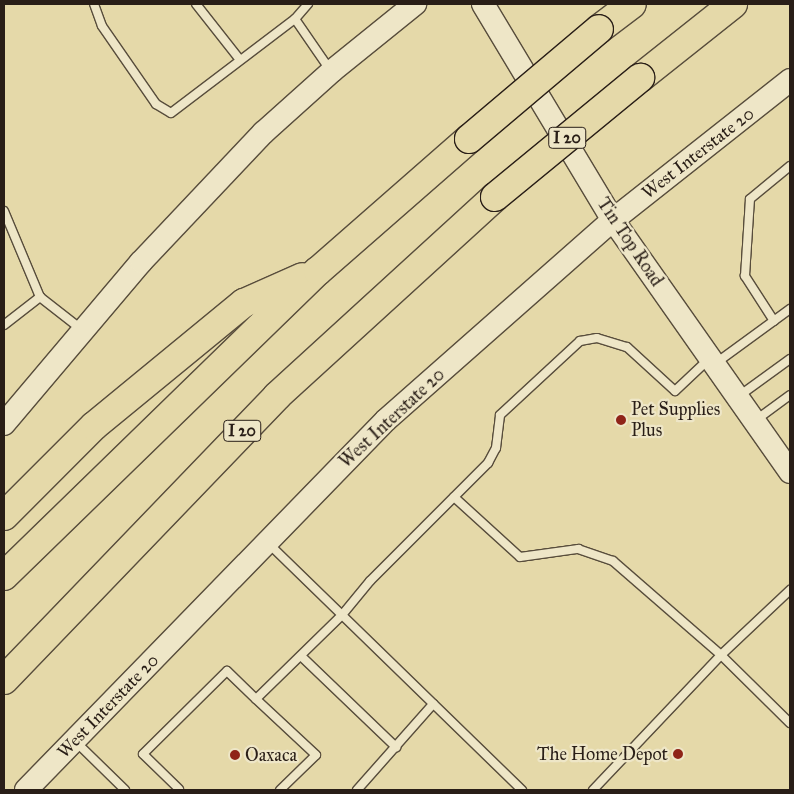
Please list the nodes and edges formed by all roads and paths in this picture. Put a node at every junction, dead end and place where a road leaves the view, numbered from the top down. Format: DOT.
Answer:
graph roads {
  1 [pos="94,4"];
  2 [pos="196,4"];
  3 [pos="308,4"];
  4 [pos="415,4"];
  5 [pos="483,4"];
  6 [pos="632,4"];
  7 [pos="733,4"];
  8 [pos="295,19"];
  9 [pos="240,60"];
  10 [pos="332,72"];
  11 [pos="790,80"];
  12 [pos="790,166"];
  13 [pos="4,211"];
  14 [pos="614,220"];
  15 [pos="318,271"];
  16 [pos="40,297"];
  17 [pos="790,309"];
  18 [pos="774,321"];
  19 [pos="4,325"];
  20 [pos="83,330"];
  21 [pos="790,359"];
  22 [pos="712,361"];
  23 [pos="790,395"];
  24 [pos="738,397"];
  25 [pos="754,421"];
  26 [pos="4,424"];
  27 [pos="790,472"];
  28 [pos="454,497"];
  29 [pos="4,516"];
  30 [pos="268,543"];
  31 [pos="4,576"];
  32 [pos="790,590"];
  33 [pos="342,615"];
  34 [pos="721,655"];
  35 [pos="301,656"];
  36 [pos="4,680"];
  37 [pos="256,699"];
  38 [pos="433,704"];
  39 [pos="790,723"];
  40 [pos="74,740"];
  41 [pos="396,747"];
  42 [pos="26,790"];
  43 [pos="125,790"];
  44 [pos="179,790"];
  45 [pos="280,790"];
  46 [pos="357,790"];
  47 [pos="522,790"];
  48 [pos="593,790"];
  1 -- 9 [label="lane"];
  2 -- 9 [label="lane"];
  3 -- 8 [label="lane"];
  4 -- 10 [label="main road"];
  5 -- 14 [label="main road, Tin Top Road"];
  6 -- 15 [label="highway, bridge"];
  7 -- 36 [label="highway, I 20, bridge"];
  8 -- 9 [label="lane"];
  8 -- 10 [label="lane"];
  10 -- 20 [label="main road"];
  11 -- 14 [label="main road, West Interstate 20"];
  12 -- 18 [label="lane"];
  13 -- 16 [label="lane"];
  14 -- 22 [label="main road, Tin Top Road"];
  14 -- 30 [label="main road, West Interstate 20"];
  15 -- 29 [label="highway"];
  15 -- 31 [label="highway"];
  16 -- 19 [label="lane"];
  16 -- 20 [label="lane"];
  17 -- 18 [label="lane"];
  18 -- 22 [label="lane"];
  20 -- 26 [label="main road"];
  21 -- 24 [label="lane"];
  22 -- 24 [label="main road, Tin Top Road"];
  22 -- 28 [label="lane"];
  23 -- 25 [label="lane"];
  24 -- 25 [label="main road, Tin Top Road"];
  25 -- 27 [label="main road, Tin Top Road"];
  28 -- 33 [label="lane"];
  28 -- 34 [label="lane"];
  30 -- 33 [label="lane"];
  30 -- 40 [label="main road, West Interstate 20"];
  32 -- 34 [label="lane"];
  33 -- 35 [label="lane"];
  33 -- 38 [label="lane"];
  34 -- 39 [label="lane"];
  34 -- 48 [label="lane"];
  35 -- 37 [label="lane"];
  35 -- 41 [label="lane"];
  37 -- 44 [label="lane"];
  37 -- 45 [label="lane"];
  38 -- 41 [label="lane"];
  38 -- 47 [label="lane"];
  40 -- 42 [label="main road, West Interstate 20"];
  40 -- 43 [label="lane"];
  41 -- 46 [label="lane"];
}
